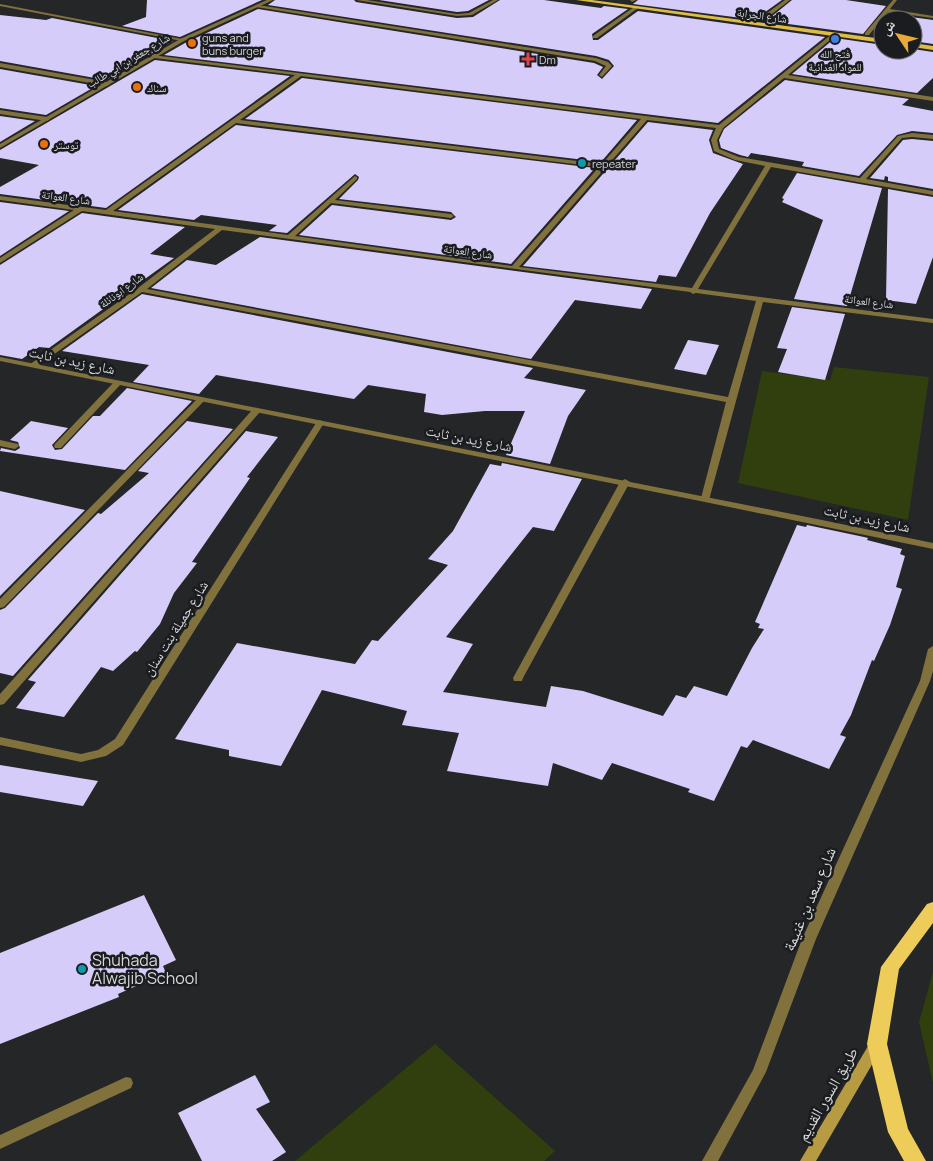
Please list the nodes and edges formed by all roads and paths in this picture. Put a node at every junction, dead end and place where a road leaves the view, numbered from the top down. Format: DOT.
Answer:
graph roads {
  1 [pos="16,0"];
  2 [pos="271,0"];
  3 [pos="358,0"];
  4 [pos="496,0"];
  5 [pos="579,0"];
  6 [pos="622,0"];
  7 [pos="788,0"];
  8 [pos="895,0"];
  9 [pos="633,1"];
  10 [pos="0,5"];
  11 [pos="258,6"];
  12 [pos="636,8"];
  13 [pos="887,10"];
  14 [pos="731,16"];
  15 [pos="725,20"];
  16 [pos="760,20"];
  17 [pos="873,27"];
  18 [pos="867,34"];
  19 [pos="834,35"];
  20 [pos="873,35"];
  21 [pos="595,37"];
  22 [pos="182,40"];
  23 [pos="873,40"];
  24 [pos="154,56"];
  25 [pos="0,65"];
  26 [pos="299,75"];
  27 [pos="602,75"];
  28 [pos="784,76"];
  29 [pos="107,84"];
  30 [pos="933,99"];
  31 [pos="0,112"];
  32 [pos="644,118"];
  33 [pos="46,119"];
  34 [pos="236,121"];
  35 [pos="720,127"];
  36 [pos="933,137"];
  37 [pos="0,146"];
  38 [pos="769,164"];
  39 [pos="603,166"];
  40 [pos="355,178"];
  41 [pos="862,180"];
  42 [pos="933,193"];
  43 [pos="0,198"];
  44 [pos="330,201"];
  45 [pos="79,210"];
  46 [pos="107,213"];
  47 [pos="451,216"];
  48 [pos="220,229"];
  49 [pos="289,238"];
  50 [pos="0,261"];
  51 [pos="514,268"];
  52 [pos="141,290"];
  53 [pos="692,292"];
  54 [pos="760,299"];
  55 [pos="933,321"];
  56 [pos="0,359"];
  57 [pos="33,365"];
  58 [pos="117,384"];
  59 [pos="201,400"];
  60 [pos="731,400"];
  61 [pos="256,411"];
  62 [pos="320,422"];
  63 [pos="0,443"];
  64 [pos="15,446"];
  65 [pos="58,446"];
  66 [pos="625,482"];
  67 [pos="706,498"];
  68 [pos="933,546"];
  69 [pos="0,606"];
  70 [pos="933,649"];
  71 [pos="518,678"];
  72 [pos="0,701"];
  73 [pos="0,741"];
  74 [pos="933,909"];
  75 [pos="877,1044"];
  76 [pos="126,1083"];
  77 [pos="0,1142"];
  78 [pos="710,1161"];
  79 [pos="808,1161"];
  80 [pos="915,1161"];
  1 -- 10 [label="street"];
  2 -- 11 [label="street, شارع جعفر بن ابي طالب"];
  3 -- 4 [label="street"];
  5 -- 12 [label="main road, شارع الجرابة"];
  6 -- 9 [label="main road, شارع الجرابة"];
  7 -- 16 [label="street"];
  8 -- 13 [label="street"];
  9 -- 14 [label="main road, شارع الجرابة"];
  10 -- 22 [label="street"];
  11 -- 22 [label="street, شارع جعفر بن ابي طالب"];
  11 -- 27 [label="street"];
  12 -- 15 [label="main road, شارع الجرابة"];
  12 -- 21 [label="street"];
  14 -- 15 [label="main road"];
  14 -- 16 [label="main road, شارع الجرابة"];
  15 -- 19 [label="main road, شارع الجرابة"];
  16 -- 18 [label="main road, شارع الجرابة"];
  17 -- 18 [label="street"];
  18 -- 20 [label="main road, شارع الجرابة"];
  19 -- 23 [label="main road, شارع الجرابة"];
  19 -- 28 [label="street"];
  22 -- 24 [label="street, شارع جعفر بن ابي طالب"];
  24 -- 26 [label="street"];
  24 -- 29 [label="street, شارع جعفر بن ابي طالب"];
  25 -- 29 [label="street"];
  26 -- 32 [label="street"];
  26 -- 34 [label="street"];
  28 -- 30 [label="street"];
  28 -- 35 [label="street"];
  29 -- 33 [label="street, شارع جعفر بن ابي طالب"];
  31 -- 33 [label="street"];
  32 -- 35 [label="street"];
  32 -- 39 [label="street"];
  33 -- 37 [label="street, شارع جعفر بن ابي طالب"];
  34 -- 39 [label="street"];
  34 -- 46 [label="street"];
  35 -- 38 [label="street"];
  36 -- 41 [label="street"];
  38 -- 41 [label="street"];
  38 -- 53 [label="street"];
  39 -- 51 [label="street"];
  40 -- 44 [label="street"];
  41 -- 42 [label="street"];
  43 -- 45 [label="street, شارع العواتة"];
  44 -- 47 [label="street"];
  44 -- 49 [label="street"];
  45 -- 46 [label="street, شارع العواتة"];
  45 -- 50 [label="street"];
  46 -- 48 [label="street, شارع العواتة"];
  48 -- 49 [label="street, شارع العواتة"];
  48 -- 52 [label="street, شارع ابونائلة"];
  49 -- 51 [label="street, شارع العواتة"];
  51 -- 53 [label="street, شارع العواتة"];
  52 -- 57 [label="street, شارع ابونائلة"];
  52 -- 60 [label="street"];
  53 -- 54 [label="street, شارع العواتة"];
  54 -- 55 [label="street, شارع العواتة"];
  54 -- 60 [label="street"];
  56 -- 57 [label="street, شارع زيد بن ثابت"];
  57 -- 58 [label="street, شارع زيد بن ثابت"];
  58 -- 59 [label="street, شارع زيد بن ثابت"];
  58 -- 65 [label="street"];
  59 -- 61 [label="street, شارع زيد بن ثابت"];
  59 -- 69 [label="street"];
  60 -- 67 [label="street"];
  61 -- 62 [label="street, شارع زيد بن ثابت"];
  61 -- 72 [label="street"];
  62 -- 66 [label="street, شارع زيد بن ثابت"];
  62 -- 73 [label="street, شارع جميلة بنت سنان"];
  63 -- 64 [label="street"];
  66 -- 67 [label="street, شارع زيد بن ثابت"];
  66 -- 71 [label="street"];
  67 -- 68 [label="street, شارع زيد بن ثابت"];
  70 -- 78 [label="street, شارع سعد بن غنيمة"];
  74 -- 75 [label="highway"];
  75 -- 79 [label="main road, طريق السور القديم"];
  75 -- 80 [label="highway"];
  76 -- 77 [label="street"];
}
